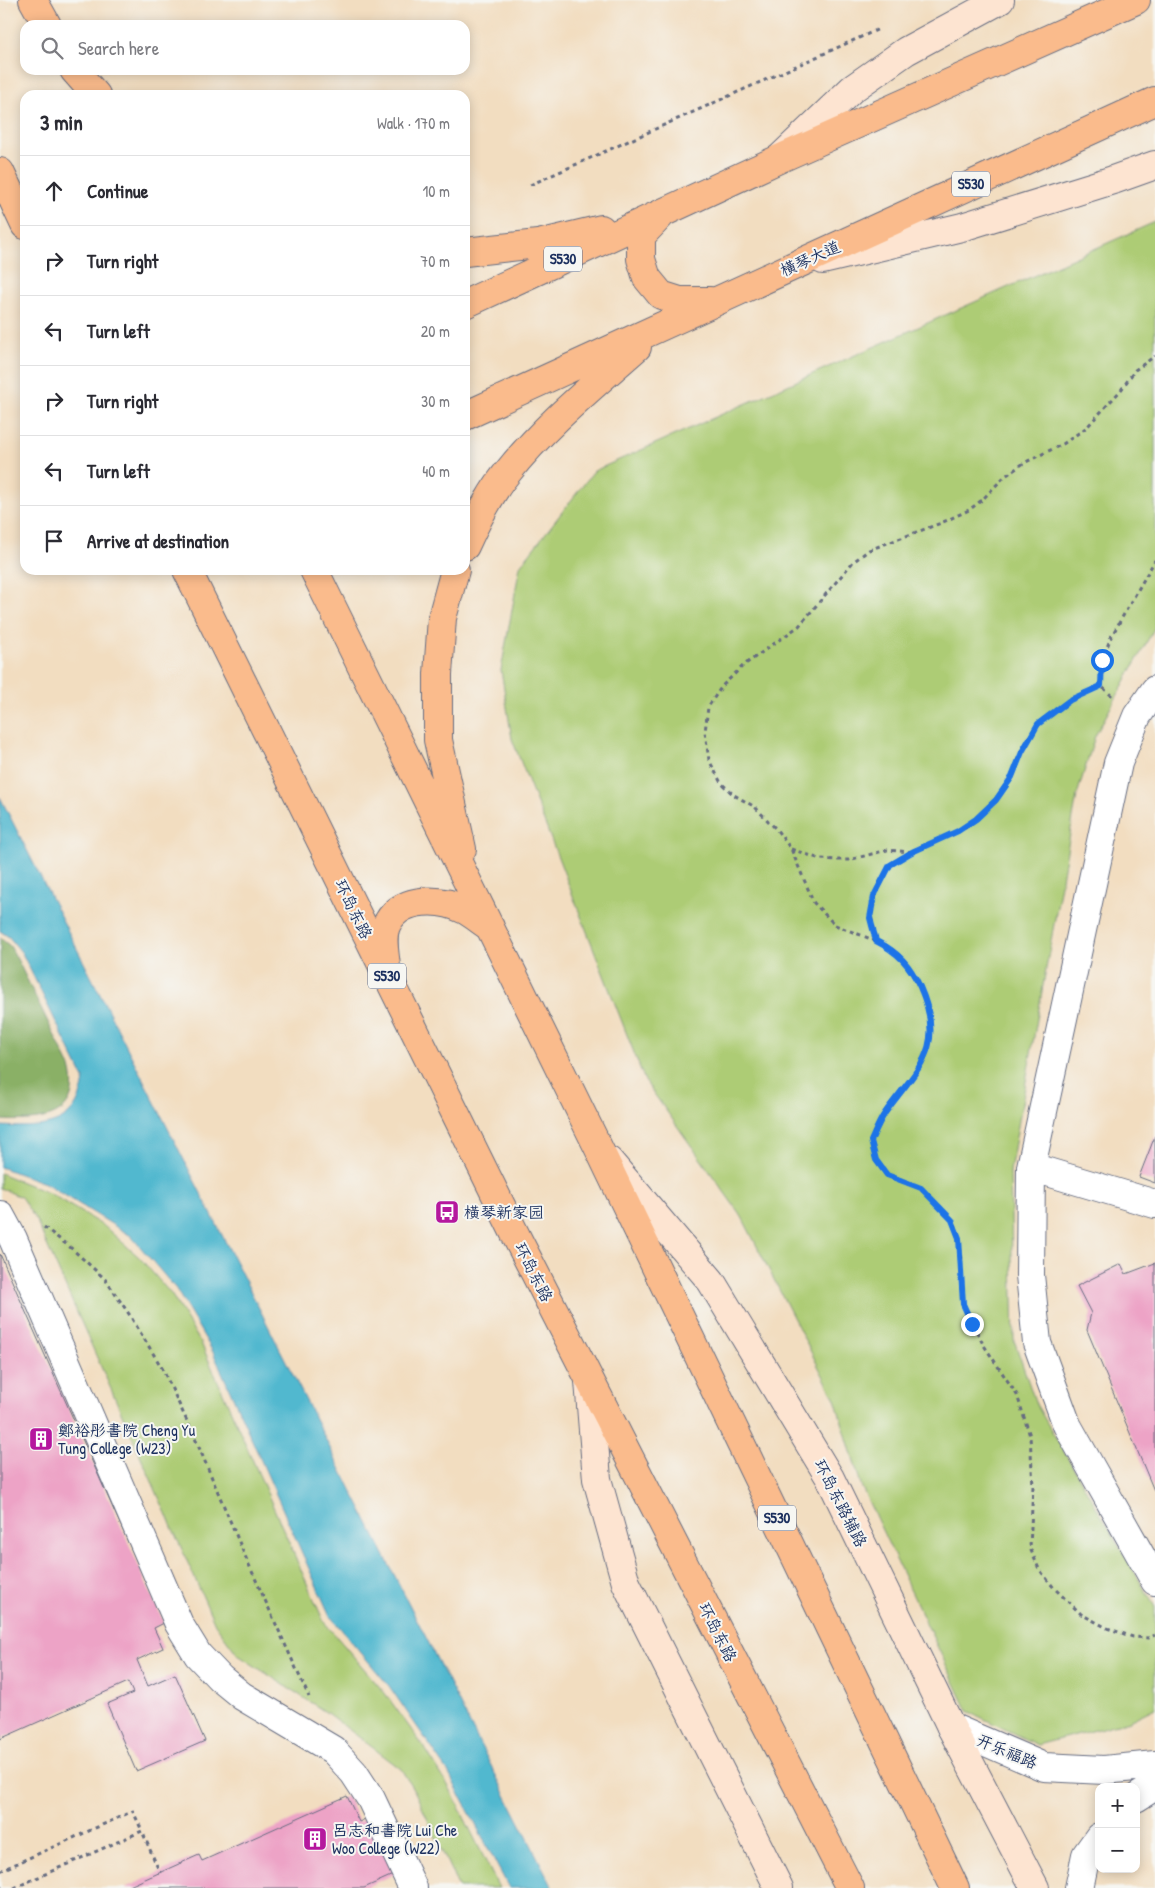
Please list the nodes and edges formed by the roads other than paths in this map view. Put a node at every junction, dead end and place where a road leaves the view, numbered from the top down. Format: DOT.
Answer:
graph roads {
  1 [pos="33,0"];
  2 [pos="1000,0"];
  3 [pos="1136,0"];
  4 [pos="44,20"];
  5 [pos="74,75"];
  6 [pos="77,75"];
  7 [pos="80,90"];
  8 [pos="91,90"];
  9 [pos="1155,100"];
  10 [pos="779,159"];
  11 [pos="1155,165"];
  12 [pos="0,172"];
  13 [pos="20,214"];
  14 [pos="661,215"];
  15 [pos="470,251"];
  16 [pos="788,268"];
  17 [pos="714,301"];
  18 [pos="470,302"];
  19 [pos="658,328"];
  20 [pos="470,414"];
  21 [pos="470,535"];
  22 [pos="189,575"];
  23 [pos="316,575"];
  24 [pos="454,575"];
  25 [pos="1155,690"];
  26 [pos="471,889"];
  27 [pos="491,928"];
  28 [pos="387,975"];
  29 [pos="598,1148"];
  30 [pos="1031,1167"];
  31 [pos="1155,1204"];
  32 [pos="0,1215"];
  33 [pos="589,1381"];
  34 [pos="1155,1580"];
  35 [pos="951,1727"];
  36 [pos="1155,1765"];
  37 [pos="1155,1786"];
  38 [pos="1140,1795"];
  39 [pos="1095,1843"];
  40 [pos="414,1888"];
  41 [pos="779,1888"];
  42 [pos="850,1888"];
  43 [pos="955,1888"];
  44 [pos="1035,1888"];
  45 [pos="1079,1888"];
  1 -- 4 [label="main road"];
  2 -- 10 [label="main road"];
  3 -- 10 [label="main road, S530"];
  5 -- 7 [label="main road"];
  6 -- 8 [label="main road"];
  9 -- 16 [label="main road, 横琴大道 / S530"];
  10 -- 14 [label="main road, S530"];
  11 -- 16 [label="main road"];
  12 -- 13 [label="main road"];
  14 -- 15 [label="main road"];
  14 -- 17 [label="main road"];
  14 -- 18 [label="main road, S530"];
  16 -- 17 [label="main road, 横琴大道 / S530"];
  17 -- 19 [label="main road, 横琴大道 / S530"];
  19 -- 20 [label="main road, 横琴大道 / S530"];
  19 -- 21 [label="main road"];
  22 -- 28 [label="main road, 环岛东路 / S530"];
  23 -- 26 [label="main road, S530"];
  24 -- 26 [label="main road"];
  25 -- 30 [label="street"];
  26 -- 27 [label="main road, S530"];
  27 -- 28 [label="main road"];
  27 -- 29 [label="main road, S530"];
  28 -- 33 [label="main road, 环岛东路 / S530"];
  29 -- 35 [label="main road, 环岛东路辅路"];
  29 -- 43 [label="main road, S530"];
  30 -- 31 [label="street"];
  30 -- 34 [label="street"];
  32 -- 40 [label="street"];
  33 -- 41 [label="main road"];
  33 -- 42 [label="main road, 环岛东路 / S530"];
  35 -- 36 [label="street, 开乐福路"];
  35 -- 44 [label="main road, 环岛东路辅路"];
  37 -- 38 [label="street"];
  39 -- 45 [label="street"];
}
